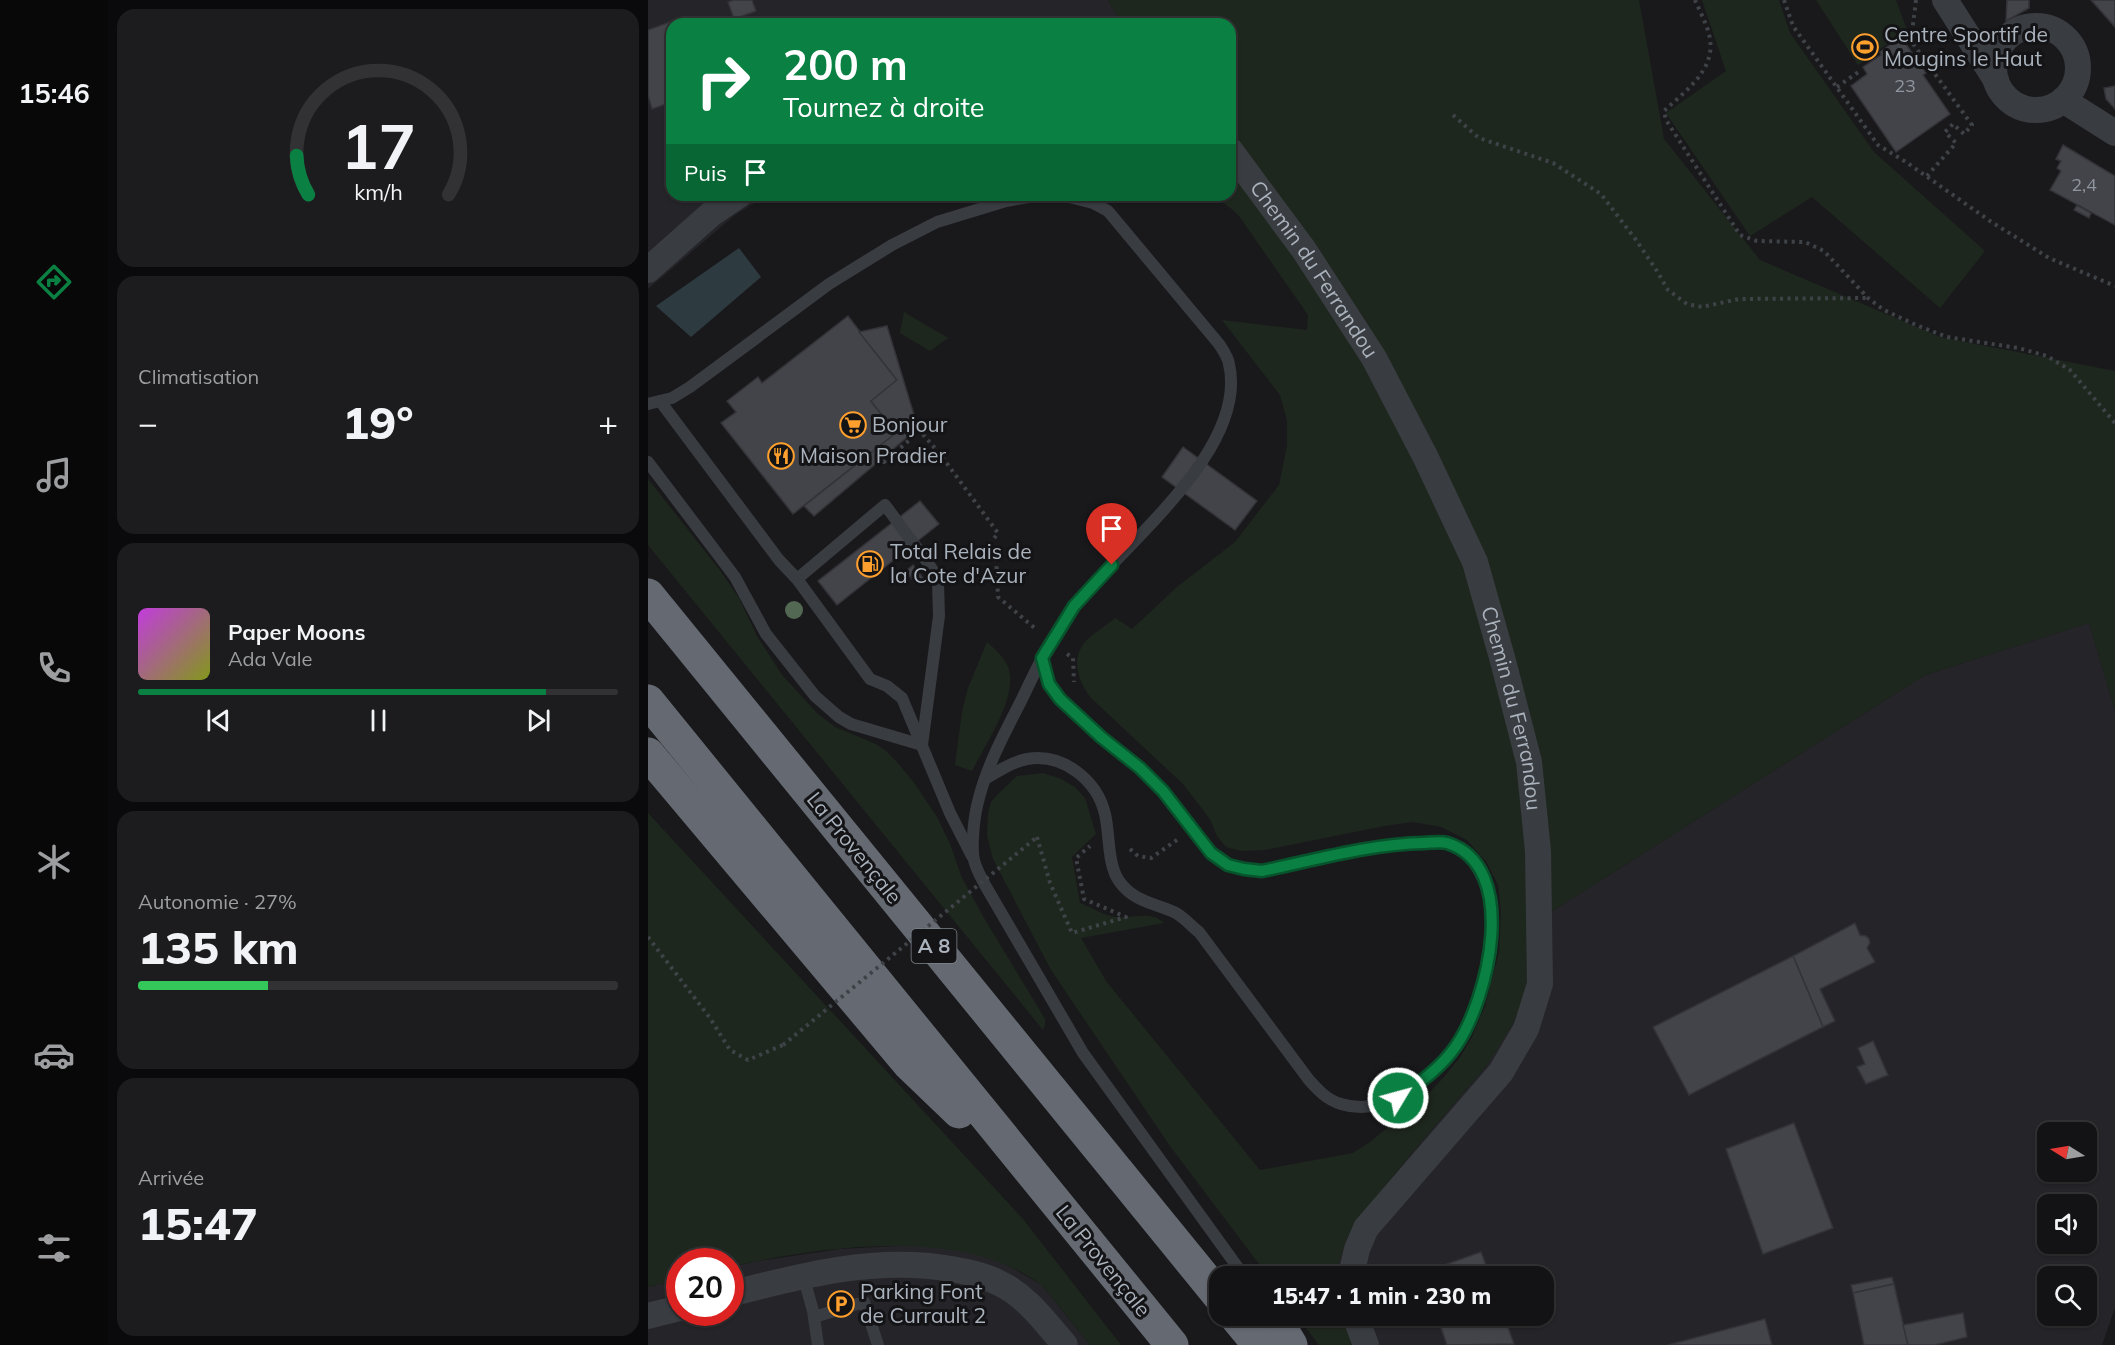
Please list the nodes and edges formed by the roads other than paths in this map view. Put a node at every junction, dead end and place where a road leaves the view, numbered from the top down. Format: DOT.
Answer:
graph roads {
  1 [pos="1945,0"];
  2 [pos="1996,80"];
  3 [pos="2063,100"];
  4 [pos="2115,133"];
  5 [pos="1236,158"];
  6 [pos="730,201"];
  7 [pos="1006,201"];
  8 [pos="1085,201"];
  9 [pos="648,270"];
  10 [pos="654,403"];
  11 [pos="648,462"];
  12 [pos="797,579"];
  13 [pos="648,595"];
  14 [pos="1042,658"];
  15 [pos="648,701"];
  16 [pos="922,745"];
  17 [pos="648,754"];
  18 [pos="985,779"];
  19 [pos="974,859"];
  20 [pos="1060,1209"];
  21 [pos="1237,1266"];
  22 [pos="1354,1266"];
  23 [pos="803,1275"];
  24 [pos="1209,1284"];
  25 [pos="744,1290"];
  26 [pos="666,1312"];
  27 [pos="648,1316"];
  28 [pos="814,1317"];
  29 [pos="1259,1326"];
  30 [pos="1359,1326"];
  31 [pos="1275,1333"];
  32 [pos="818,1345"];
  33 [pos="878,1345"];
  34 [pos="1065,1345"];
  35 [pos="1172,1345"];
  36 [pos="1366,1345"];
  1 -- 2 [label="street"];
  2 -- 3 [label="street"];
  2 -- 3 [label="street"];
  3 -- 4 [label="street"];
  5 -- 22 [label="street, Chemin du Ferrandou"];
  6 -- 9 [label="street"];
  7 -- 10 [label="lane"];
  8 -- 14 [label="lane"];
  10 -- 12 [label="lane"];
  11 -- 16 [label="lane"];
  12 -- 16 [label="lane"];
  12 -- 16 [label="lane"];
  13 -- 24 [label="highway, La Provençale / A 8"];
  14 -- 18 [label="lane"];
  14 -- 18 [label="lane"];
  15 -- 20 [label="highway, La Provençale"];
  16 -- 19 [label="lane"];
  17 -- 20 [label="highway"];
  18 -- 19 [label="lane"];
  19 -- 21 [label="lane"];
  20 -- 35 [label="highway, La Provençale"];
  23 -- 25 [label="street"];
  23 -- 28 [label="lane"];
  23 -- 34 [label="street"];
  26 -- 27 [label="street"];
  28 -- 32 [label="lane"];
  28 -- 33 [label="lane"];
  29 -- 31 [label="highway"];
  30 -- 36 [label="street"];
}
